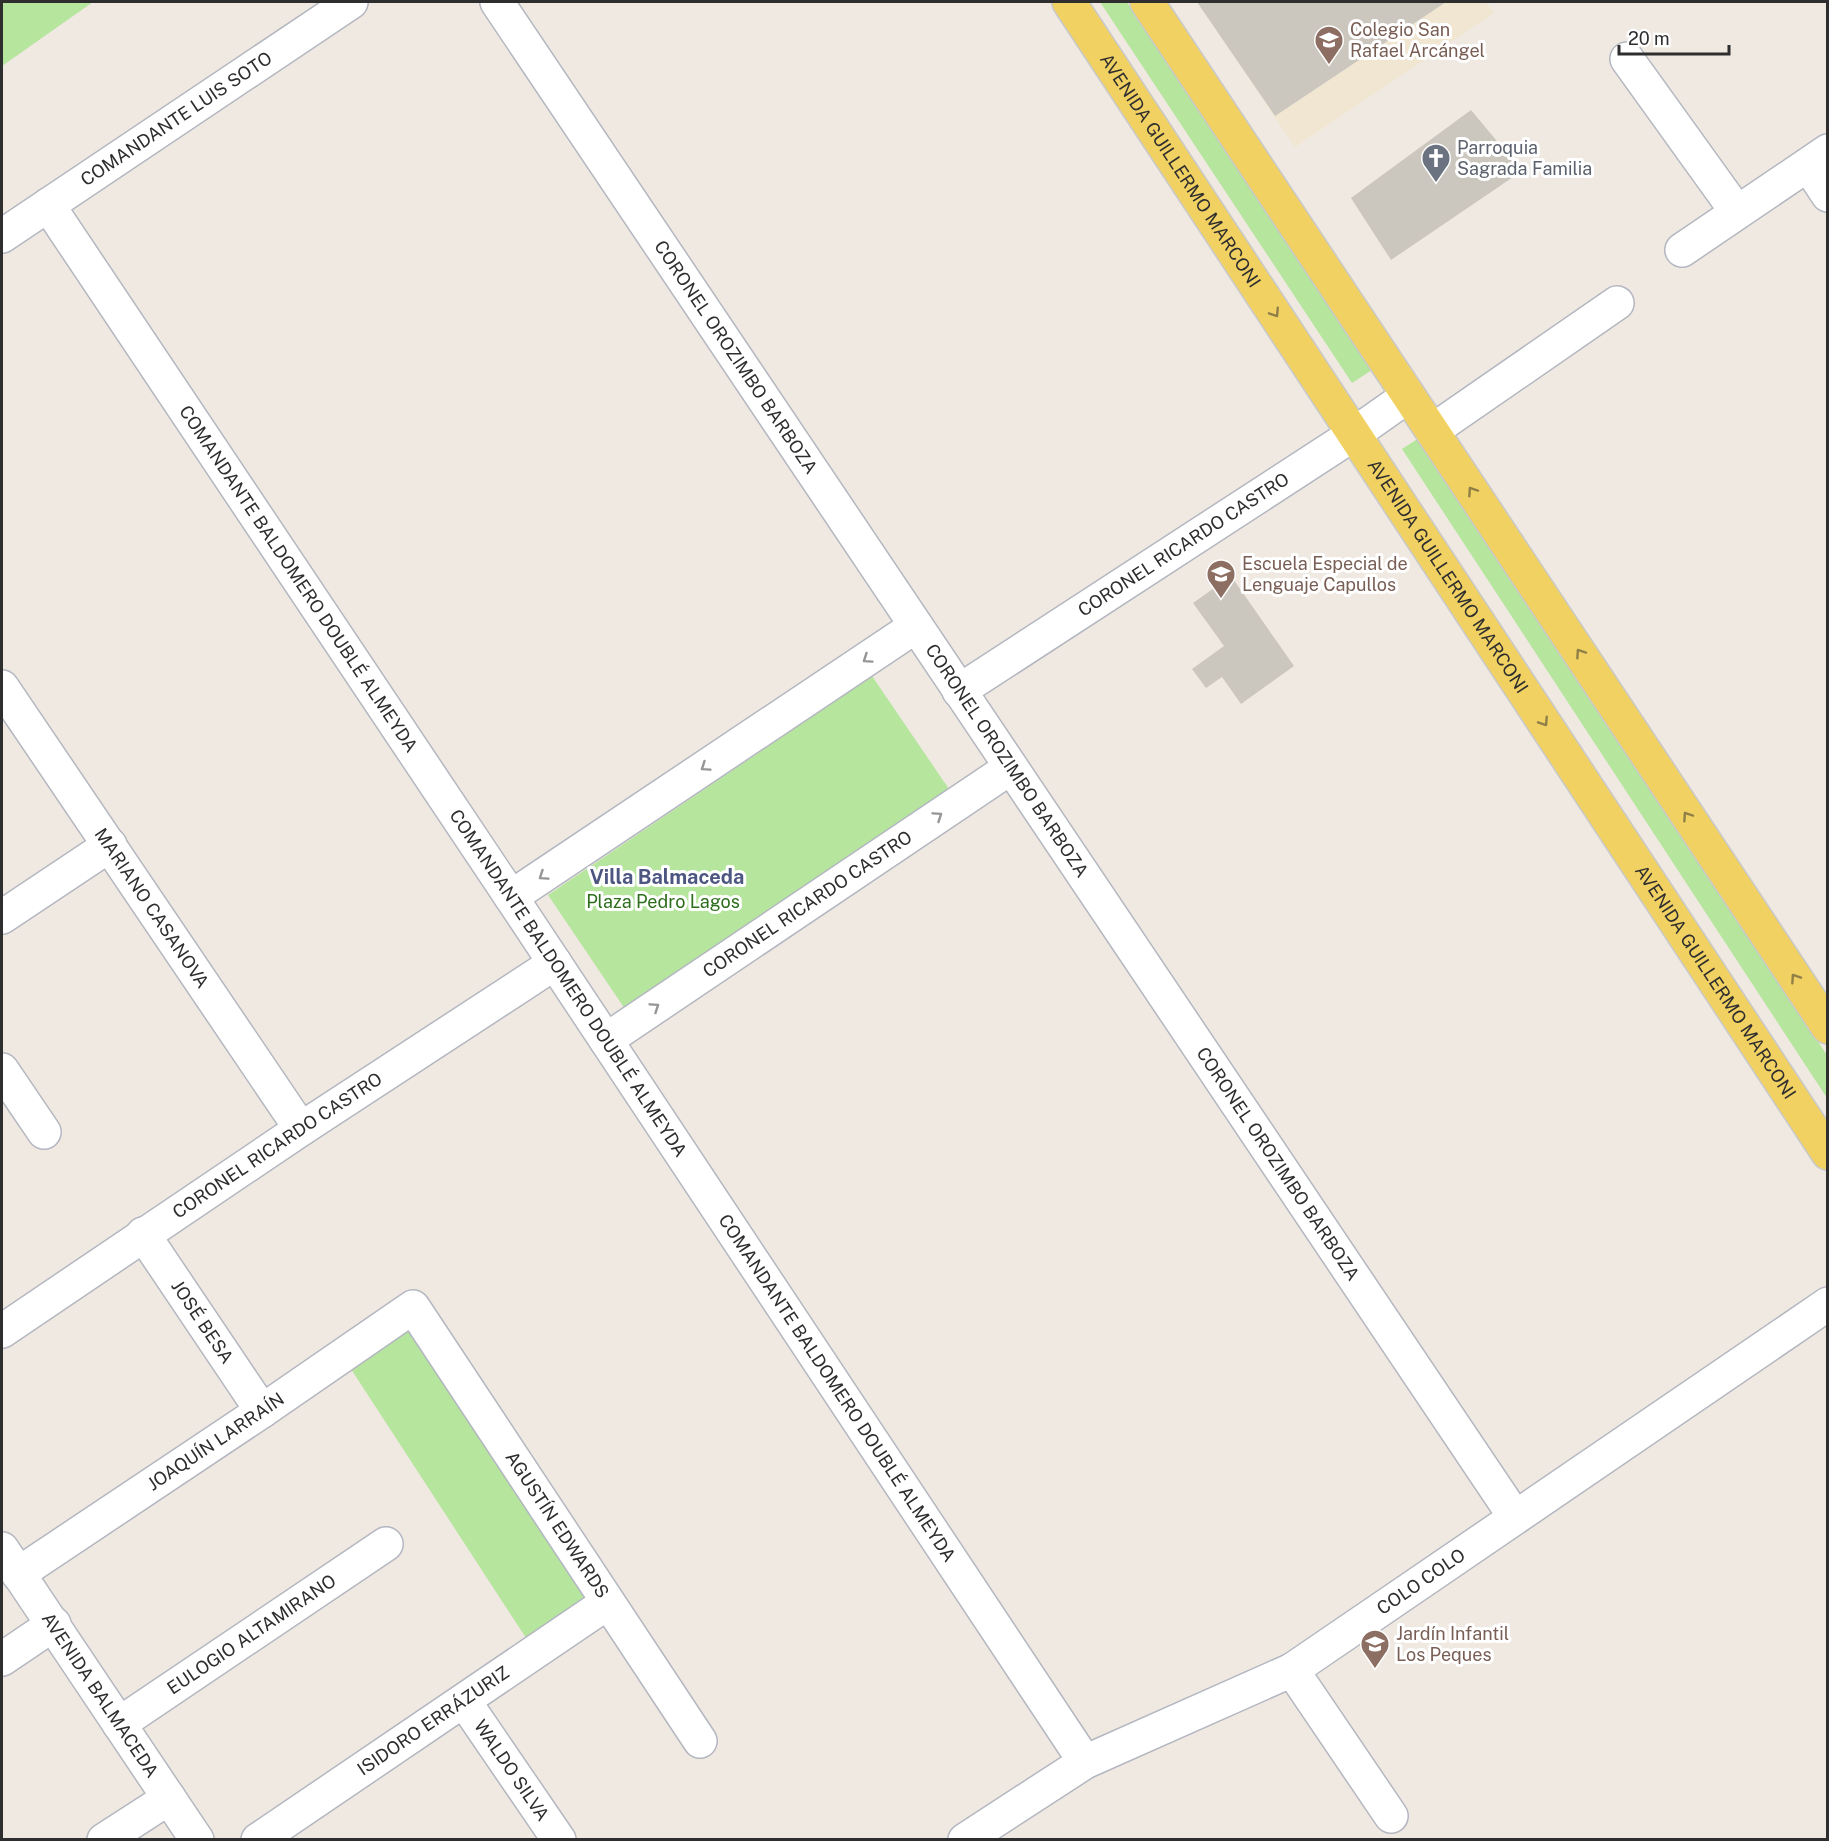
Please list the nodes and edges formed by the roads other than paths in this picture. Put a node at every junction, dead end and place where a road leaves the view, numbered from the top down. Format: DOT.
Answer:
graph roads {
  1 [pos="351,2"];
  2 [pos="497,2"];
  3 [pos="1069,2"];
  4 [pos="1147,2"];
  5 [pos="1627,59"];
  6 [pos="1817,158"];
  7 [pos="1827,195"];
  8 [pos="48,205"];
  9 [pos="1737,212"];
  10 [pos="2,236"];
  11 [pos="1682,250"];
  12 [pos="1617,303"];
  13 [pos="1408,396"];
  14 [pos="1432,431"];
  15 [pos="1354,434"];
  16 [pos="916,626"];
  17 [pos="959,691"];
  18 [pos="5,701"];
  19 [pos="1010,768"];
  20 [pos="110,844"];
  21 [pos="512,897"];
  22 [pos="2,917"];
  23 [pos="555,963"];
  24 [pos="1827,1027"];
  25 [pos="606,1040"];
  26 [pos="2,1070"];
  27 [pos="300,1129"];
  28 [pos="44,1131"];
  29 [pos="1827,1153"];
  30 [pos="143,1234"];
  31 [pos="1827,1304"];
  32 [pos="413,1307"];
  33 [pos="2,1331"];
  34 [pos="262,1411"];
  35 [pos="1515,1518"];
  36 [pos="386,1544"];
  37 [pos="10,1562"];
  38 [pos="607,1603"];
  39 [pos="54,1624"];
  40 [pos="2,1659"];
  41 [pos="1292,1670"];
  42 [pos="464,1701"];
  43 [pos="119,1724"];
  44 [pos="700,1741"];
  45 [pos="1085,1762"];
  46 [pos="169,1798"];
  47 [pos="1391,1816"];
  48 [pos="104,1839"];
  49 [pos="196,1839"];
  50 [pos="258,1839"];
  51 [pos="559,1839"];
  52 [pos="964,1839"];
  1 -- 8 [label="street, COMANDANTE LUIS SOTO"];
  2 -- 16 [label="street, CORONEL OROZIMBO BARBOZA"];
  3 -- 15 [label="main road, AVENIDA GUILLERMO MARCONI, one-way"];
  4 -- 13 [label="main road"];
  5 -- 9 [label="street"];
  6 -- 7 [label="street"];
  6 -- 9 [label="street"];
  8 -- 10 [label="street, COMANDANTE LUIS SOTO"];
  8 -- 21 [label="street, COMANDANTE BALDOMERO DOUBLÉ ALMEYDA"];
  9 -- 11 [label="street"];
  12 -- 14 [label="street"];
  13 -- 14 [label="main road"];
  13 -- 15 [label="street, CORONEL RICARDO CASTRO"];
  24 -- 14 [label="main road, one-way"];
  15 -- 17 [label="street, CORONEL RICARDO CASTRO"];
  15 -- 29 [label="main road, AVENIDA GUILLERMO MARCONI, one-way"];
  16 -- 17 [label="street, CORONEL OROZIMBO BARBOZA"];
  16 -- 21 [label="street, one-way"];
  17 -- 19 [label="street, CORONEL OROZIMBO BARBOZA"];
  18 -- 20 [label="street, MARIANO CASANOVA"];
  25 -- 19 [label="street, CORONEL RICARDO CASTRO, one-way"];
  19 -- 35 [label="street, CORONEL OROZIMBO BARBOZA"];
  20 -- 22 [label="street"];
  20 -- 27 [label="street, MARIANO CASANOVA"];
  21 -- 23 [label="street, COMANDANTE BALDOMERO DOUBLÉ ALMEYDA"];
  23 -- 25 [label="street, COMANDANTE BALDOMERO DOUBLÉ ALMEYDA"];
  23 -- 27 [label="street, CORONEL RICARDO CASTRO"];
  25 -- 45 [label="street, COMANDANTE BALDOMERO DOUBLÉ ALMEYDA"];
  26 -- 28 [label="street"];
  27 -- 30 [label="street, CORONEL RICARDO CASTRO"];
  30 -- 33 [label="street, CORONEL RICARDO CASTRO"];
  30 -- 34 [label="street, JOSÉ BESA"];
  31 -- 35 [label="street, COLO COLO"];
  32 -- 34 [label="street, JOAQUÍN LARRAÍN"];
  32 -- 38 [label="street, AGUSTÍN EDWARDS"];
  34 -- 37 [label="street, JOAQUÍN LARRAÍN"];
  35 -- 41 [label="street, COLO COLO"];
  36 -- 43 [label="street, EULOGIO ALTAMIRANO"];
  37 -- 39 [label="street, AVENIDA BALMACEDA"];
  38 -- 42 [label="street, ISIDORO ERRÁZURIZ"];
  38 -- 44 [label="street, AGUSTÍN EDWARDS"];
  39 -- 40 [label="street"];
  39 -- 43 [label="street, AVENIDA BALMACEDA"];
  41 -- 45 [label="street, COLO COLO"];
  41 -- 47 [label="street"];
  42 -- 50 [label="street, ISIDORO ERRÁZURIZ"];
  42 -- 51 [label="street, WALDO SILVA"];
  43 -- 46 [label="street, AVENIDA BALMACEDA"];
  45 -- 52 [label="street, COLO COLO"];
  46 -- 48 [label="street"];
  46 -- 49 [label="street, AVENIDA BALMACEDA"];
}
